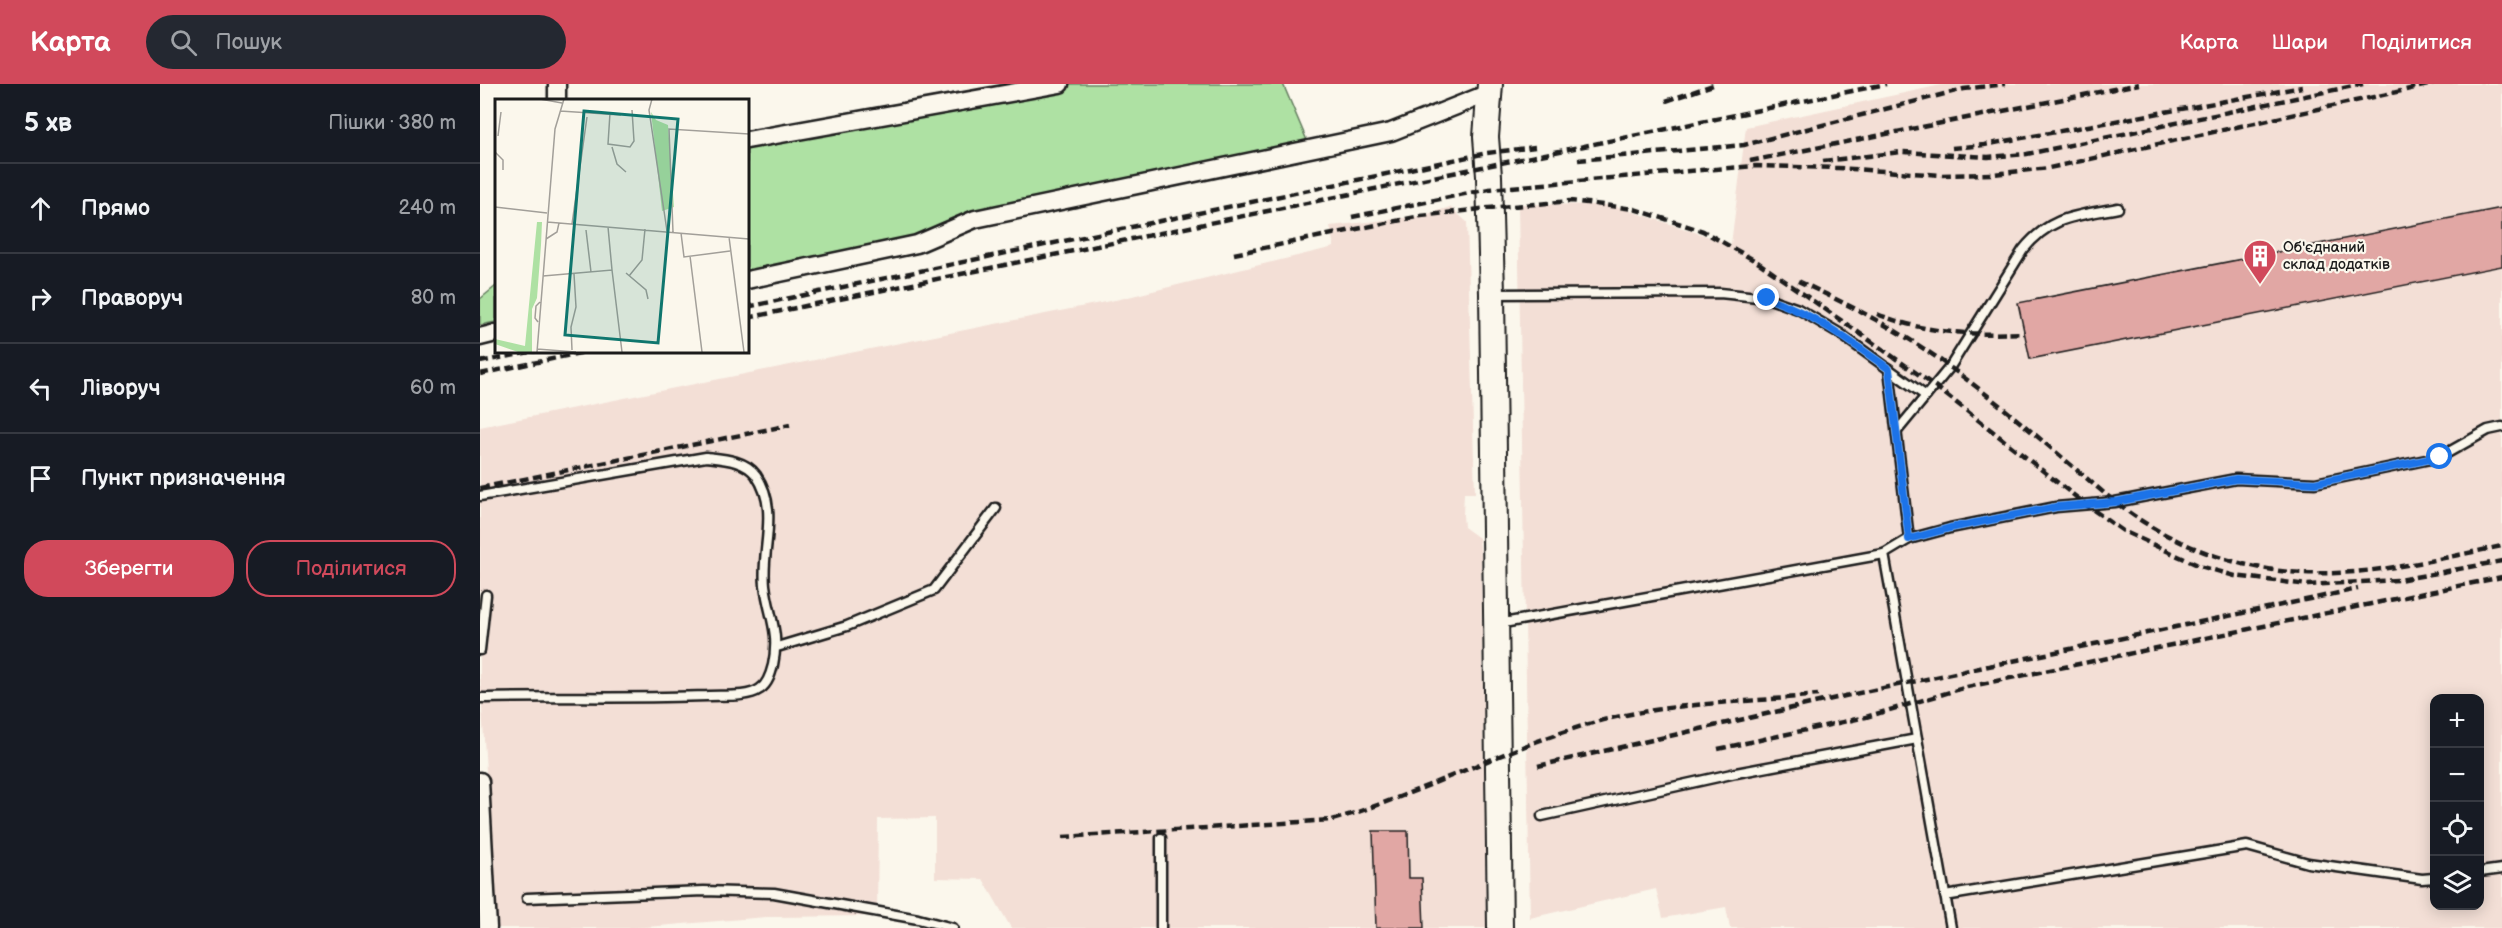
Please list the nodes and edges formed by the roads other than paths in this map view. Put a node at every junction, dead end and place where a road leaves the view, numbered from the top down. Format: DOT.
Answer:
graph roads {
  1 [pos="1060,84"];
  2 [pos="1490,88"];
  3 [pos="748,140"];
  4 [pos="2118,208"];
  5 [pos="748,280"];
  6 [pos="1492,294"];
  7 [pos="495,333"];
  8 [pos="480,337"];
  9 [pos="1889,369"];
  10 [pos="1926,396"];
  11 [pos="2502,427"];
  12 [pos="1897,431"];
  13 [pos="480,496"];
  14 [pos="996,508"];
  15 [pos="1909,539"];
  16 [pos="1884,554"];
  17 [pos="486,596"];
  18 [pos="1497,624"];
  19 [pos="777,647"];
  20 [pos="480,650"];
  21 [pos="480,698"];
  22 [pos="1917,740"];
  23 [pos="480,781"];
  24 [pos="1542,816"];
  25 [pos="1161,838"];
  26 [pos="2502,869"];
  27 [pos="2484,871"];
  28 [pos="2430,878"];
  29 [pos="1945,896"];
  30 [pos="528,898"];
  31 [pos="488,928"];
  32 [pos="952,928"];
  33 [pos="1161,928"];
  34 [pos="1500,928"];
  35 [pos="1951,928"];
  1 -- 3 [label="street"];
  2 -- 5 [label="street"];
  2 -- 6 [label="street"];
  4 -- 10 [label="lane"];
  6 -- 9 [label="lane"];
  6 -- 18 [label="street"];
  7 -- 8 [label="street"];
  9 -- 10 [label="lane"];
  9 -- 12 [label="lane"];
  10 -- 12 [label="lane"];
  11 -- 15 [label="lane"];
  12 -- 15 [label="lane"];
  13 -- 19 [label="lane"];
  14 -- 19 [label="lane"];
  15 -- 16 [label="lane"];
  16 -- 18 [label="lane"];
  16 -- 22 [label="lane"];
  17 -- 20 [label="lane"];
  18 -- 34 [label="street"];
  19 -- 21 [label="lane"];
  22 -- 24 [label="lane"];
  22 -- 29 [label="lane"];
  23 -- 31 [label="street"];
  25 -- 33 [label="lane"];
  26 -- 27 [label="lane"];
  28 -- 29 [label="lane"];
  29 -- 35 [label="lane"];
  30 -- 32 [label="lane"];
}
